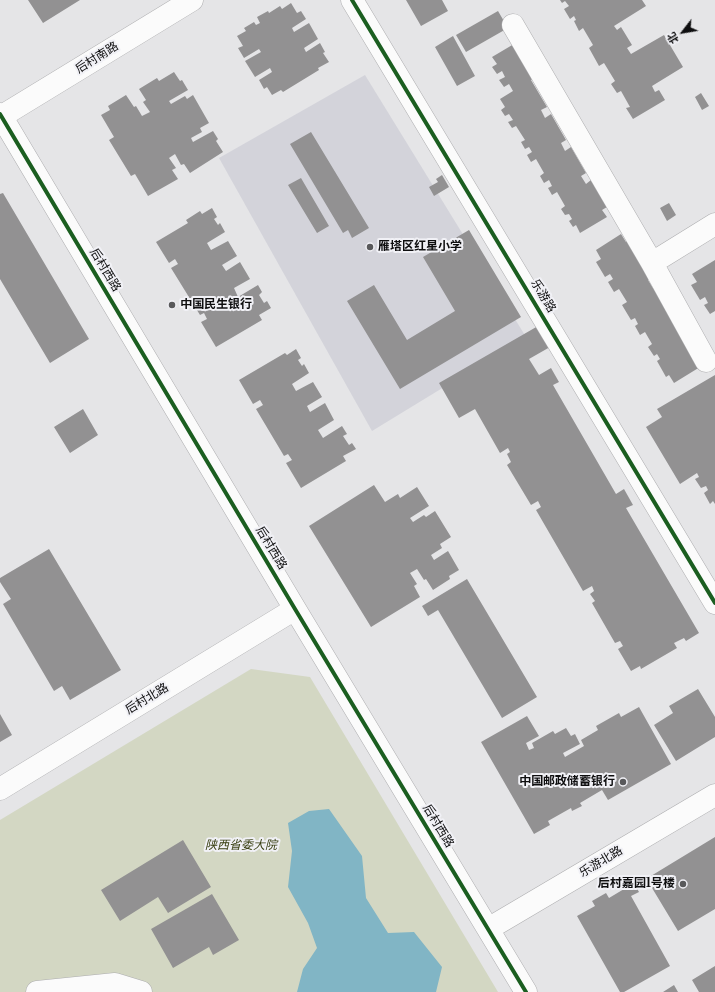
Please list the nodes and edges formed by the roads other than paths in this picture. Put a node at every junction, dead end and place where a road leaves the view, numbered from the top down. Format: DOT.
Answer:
graph roads {
  1 [pos="192,0"];
  2 [pos="352,0"];
  3 [pos="513,25"];
  4 [pos="1,115"];
  5 [pos="715,224"];
  6 [pos="652,263"];
  7 [pos="706,361"];
  8 [pos="715,603"];
  9 [pos="295,609"];
  10 [pos="0,789"];
  11 [pos="715,794"];
  12 [pos="488,928"];
  13 [pos="37,992"];
  14 [pos="141,992"];
  15 [pos="526,992"];
  1 -- 4 [label="street, 后村南路"];
  2 -- 8 [label="street, 乐游路"];
  3 -- 6 [label="street"];
  4 -- 9 [label="street, 后村西路"];
  5 -- 6 [label="street"];
  6 -- 7 [label="street"];
  9 -- 10 [label="street, 后村北路"];
  9 -- 12 [label="street, 后村西路"];
  11 -- 12 [label="street, 乐游北路"];
  12 -- 15 [label="street, 后村西路"];
  13 -- 14 [label="street"];
}
